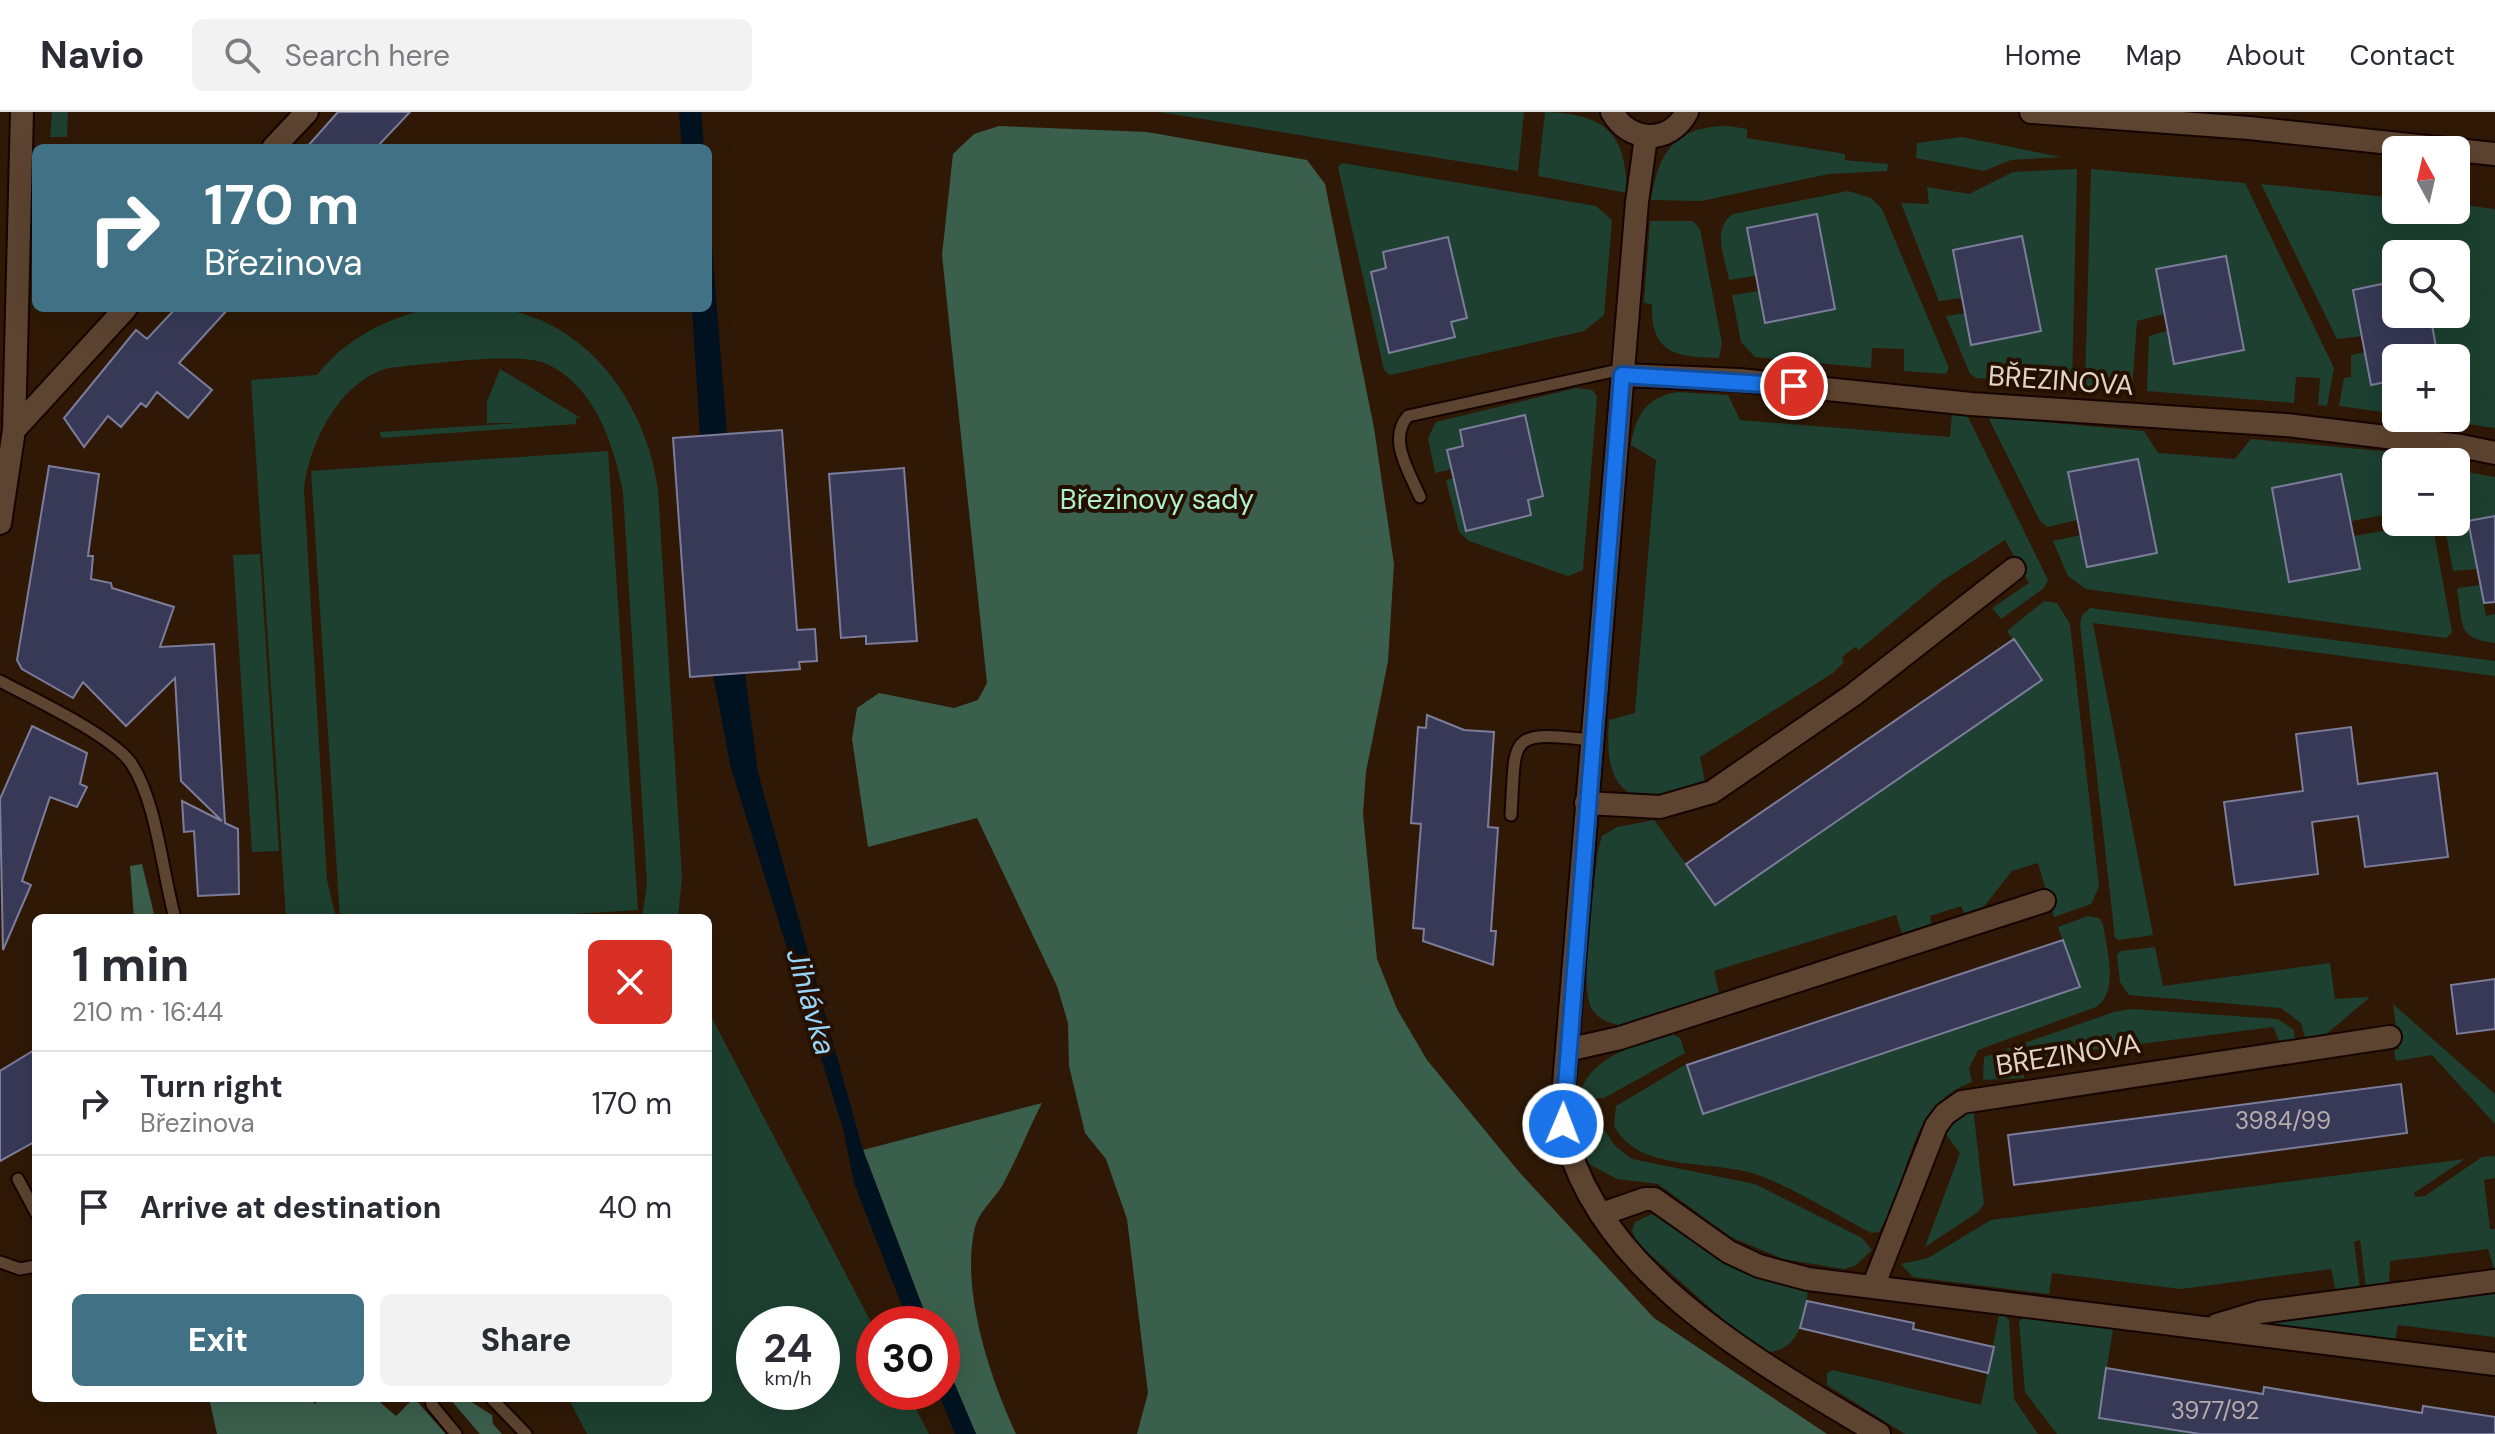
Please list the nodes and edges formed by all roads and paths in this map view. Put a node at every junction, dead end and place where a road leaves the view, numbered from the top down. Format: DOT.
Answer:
graph roads {
  1 [pos="22,112"];
  2 [pos="307,112"];
  3 [pos="1612,112"];
  4 [pos="1687,112"];
  5 [pos="2031,112"];
  6 [pos="1646,137"];
  7 [pos="277,144"];
  8 [pos="2495,154"];
  9 [pos="122,312"];
  10 [pos="7,338"];
  11 [pos="1622,372"];
  12 [pos="14,430"];
  13 [pos="2495,453"];
  14 [pos="1420,497"];
  15 [pos="0,523"];
  16 [pos="2014,569"];
  17 [pos="0,681"];
  18 [pos="1591,740"];
  19 [pos="1586,803"];
  20 [pos="1511,815"];
  21 [pos="2044,901"];
  22 [pos="174,914"];
  23 [pos="2390,1037"];
  24 [pos="1567,1050"];
  25 [pos="18,1179"];
  26 [pos="32,1205"];
  27 [pos="1602,1214"];
  28 [pos="0,1262"];
  29 [pos="32,1267"];
  30 [pos="2495,1281"];
  31 [pos="1873,1287"];
  32 [pos="2208,1327"];
  33 [pos="2495,1364"];
  34 [pos="432,1402"];
  35 [pos="495,1402"];
  36 [pos="456,1434"];
  37 [pos="526,1434"];
  38 [pos="1879,1434"];
  1 -- 10 [label="street"];
  2 -- 7 [label="street"];
  3 -- 6 [label="street"];
  4 -- 6 [label="street"];
  5 -- 8 [label="street"];
  6 -- 11 [label="street"];
  9 -- 12 [label="street"];
  10 -- 12 [label="street"];
  11 -- 13 [label="street, BŘEZINOVA"];
  11 -- 14 [label="lane"];
  11 -- 18 [label="street"];
  12 -- 15 [label="street"];
  16 -- 19 [label="street"];
  17 -- 22 [label="lane"];
  18 -- 19 [label="street"];
  18 -- 20 [label="lane"];
  19 -- 24 [label="street"];
  21 -- 24 [label="street"];
  23 -- 31 [label="street, BŘEZINOVA"];
  24 -- 27 [label="street"];
  25 -- 26 [label="lane"];
  27 -- 31 [label="street"];
  27 -- 38 [label="street"];
  28 -- 29 [label="lane"];
  30 -- 32 [label="street"];
  31 -- 32 [label="street"];
  32 -- 33 [label="street"];
  34 -- 36 [label="lane"];
  35 -- 37 [label="lane"];
}
